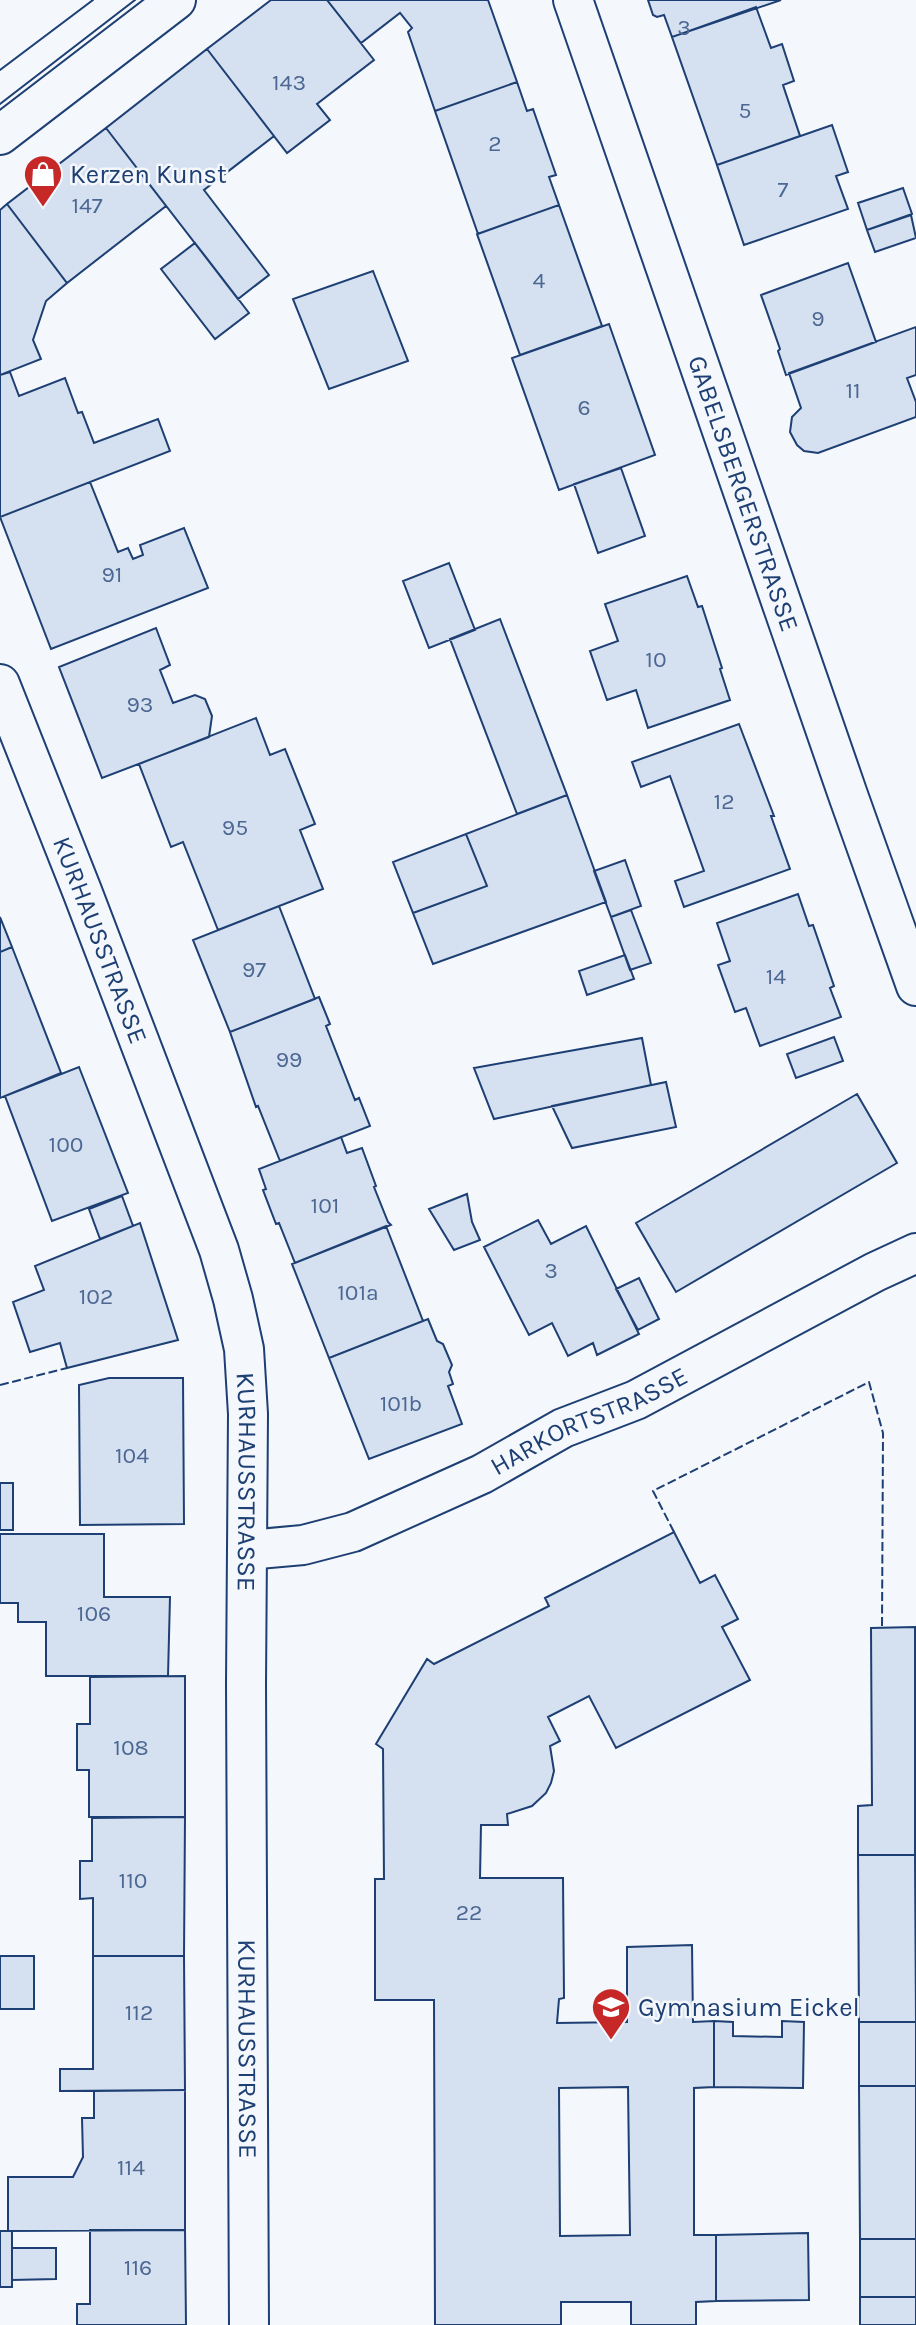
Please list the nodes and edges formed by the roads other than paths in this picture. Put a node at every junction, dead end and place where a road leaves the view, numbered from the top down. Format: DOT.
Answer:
graph roads {
  1 [pos="176,0"];
  2 [pos="573,0"];
  3 [pos="0,135"];
  4 [pos="0,684"];
  5 [pos="916,986"];
  6 [pos="916,1254"];
  7 [pos="248,1550"];
  8 [pos="249,2325"];
  1 -- 3 [label="street"];
  2 -- 5 [label="street, GABELSBERGERSTRASSE"];
  4 -- 7 [label="street, KURHAUSSTRASSE"];
  6 -- 7 [label="street, HARKORTSTRASSE"];
  7 -- 8 [label="street, KURHAUSSTRASSE"];
}
